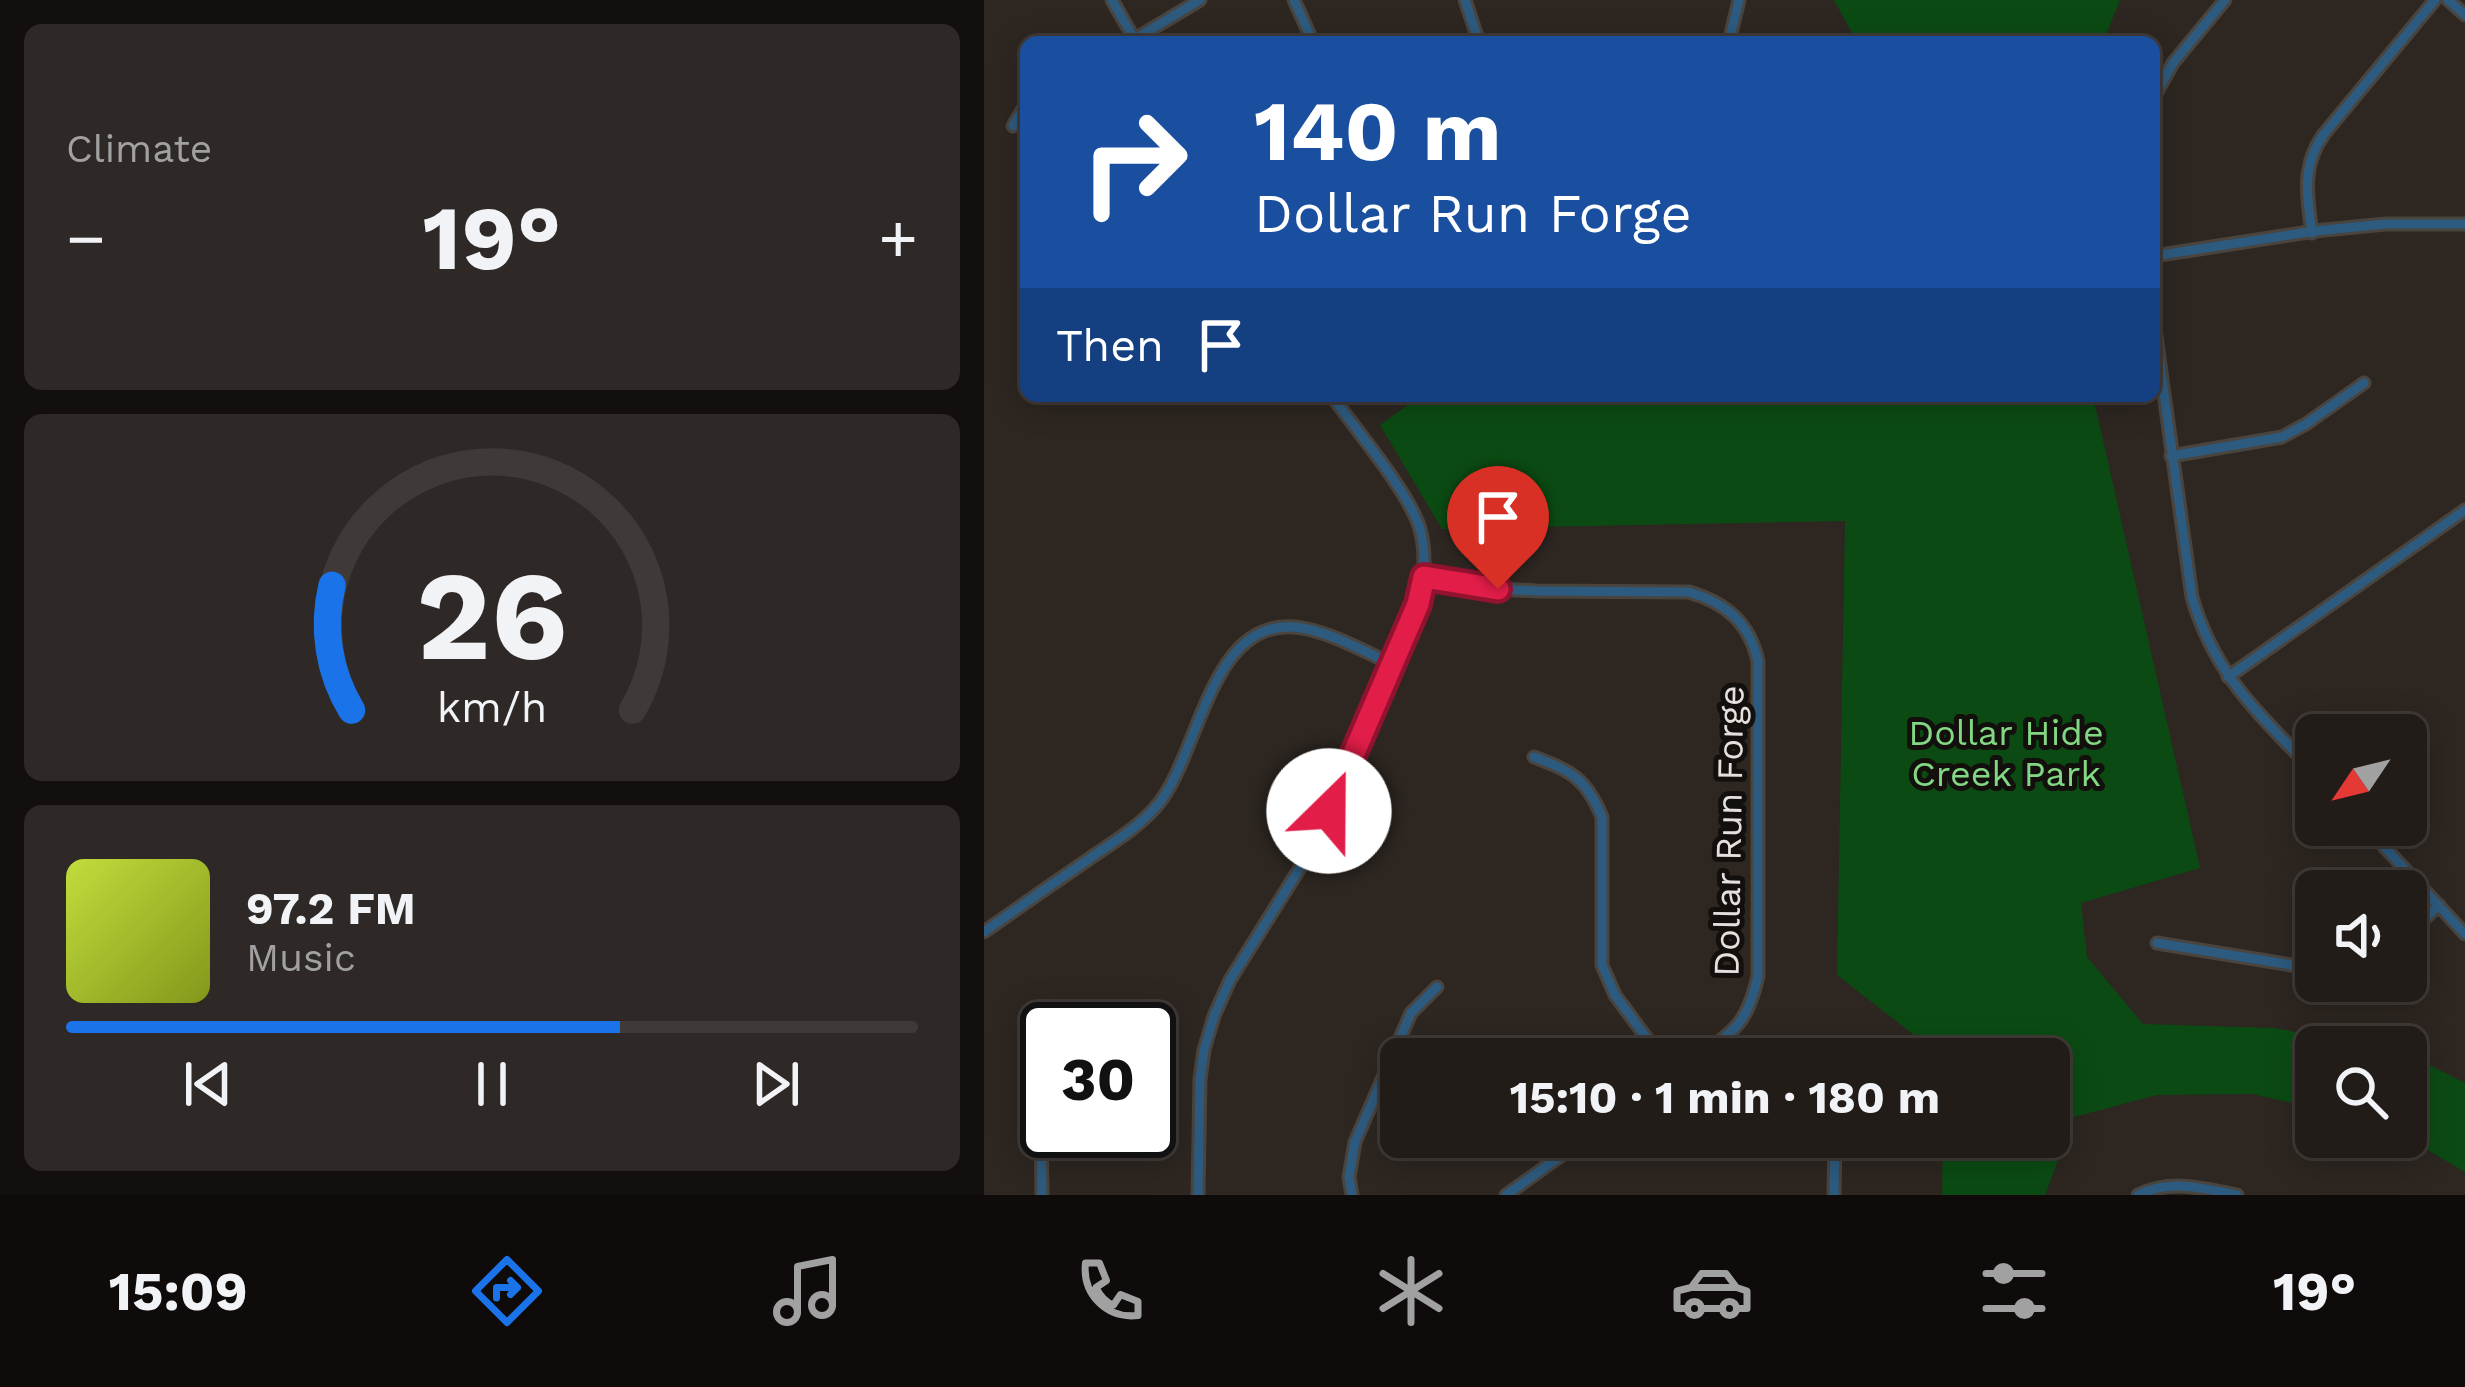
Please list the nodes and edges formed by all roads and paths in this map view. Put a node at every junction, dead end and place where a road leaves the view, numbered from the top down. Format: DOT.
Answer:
graph roads {
  1 [pos="1112,0"];
  2 [pos="1200,0"];
  3 [pos="1294,0"];
  4 [pos="1465,0"];
  5 [pos="1739,0"];
  6 [pos="2224,0"];
  7 [pos="2434,0"];
  8 [pos="2448,0"];
  9 [pos="2465,14"];
  10 [pos="1130,36"];
  11 [pos="1141,36"];
  12 [pos="1310,36"];
  13 [pos="1477,36"];
  14 [pos="1731,36"];
  15 [pos="2160,87"];
  16 [pos="1020,114"];
  17 [pos="1013,126"];
  18 [pos="2465,224"];
  19 [pos="2312,233"];
  20 [pos="2160,255"];
  21 [pos="2160,369"];
  22 [pos="2364,383"];
  23 [pos="1336,402"];
  24 [pos="2171,456"];
  25 [pos="2465,510"];
  26 [pos="1424,577"];
  27 [pos="1392,664"];
  28 [pos="2228,677"];
  29 [pos="2295,751"];
  30 [pos="1534,757"];
  31 [pos="2384,846"];
  32 [pos="2439,905"];
  33 [pos="2427,916"];
  34 [pos="984,932"];
  35 [pos="2465,934"];
  36 [pos="2157,943"];
  37 [pos="2295,966"];
  38 [pos="1437,987"];
  39 [pos="1647,1038"];
  40 [pos="1725,1038"];
  41 [pos="1042,1158"];
  42 [pos="1558,1158"];
  43 [pos="1835,1158"];
  44 [pos="1042,1195"];
  45 [pos="1198,1195"];
  46 [pos="1352,1195"];
  47 [pos="1506,1195"];
  48 [pos="1834,1195"];
  49 [pos="2138,1195"];
  50 [pos="2237,1195"];
  1 -- 10 [label="street"];
  2 -- 11 [label="street"];
  3 -- 12 [label="street"];
  4 -- 13 [label="street"];
  5 -- 14 [label="street"];
  6 -- 15 [label="street"];
  7 -- 19 [label="street"];
  8 -- 9 [label="street"];
  16 -- 17 [label="street"];
  18 -- 19 [label="street"];
  19 -- 20 [label="street"];
  21 -- 24 [label="street"];
  22 -- 24 [label="street"];
  23 -- 26 [label="street"];
  24 -- 28 [label="street"];
  25 -- 28 [label="street"];
  26 -- 27 [label="street"];
  26 -- 40 [label="street, Dollar Run Forge"];
  27 -- 34 [label="street"];
  27 -- 45 [label="street"];
  28 -- 29 [label="street"];
  30 -- 39 [label="street"];
  31 -- 32 [label="street"];
  32 -- 33 [label="street"];
  32 -- 35 [label="street"];
  36 -- 37 [label="street"];
  38 -- 46 [label="street"];
  41 -- 44 [label="street"];
  42 -- 47 [label="street"];
  43 -- 48 [label="street"];
  49 -- 50 [label="street"];
}
